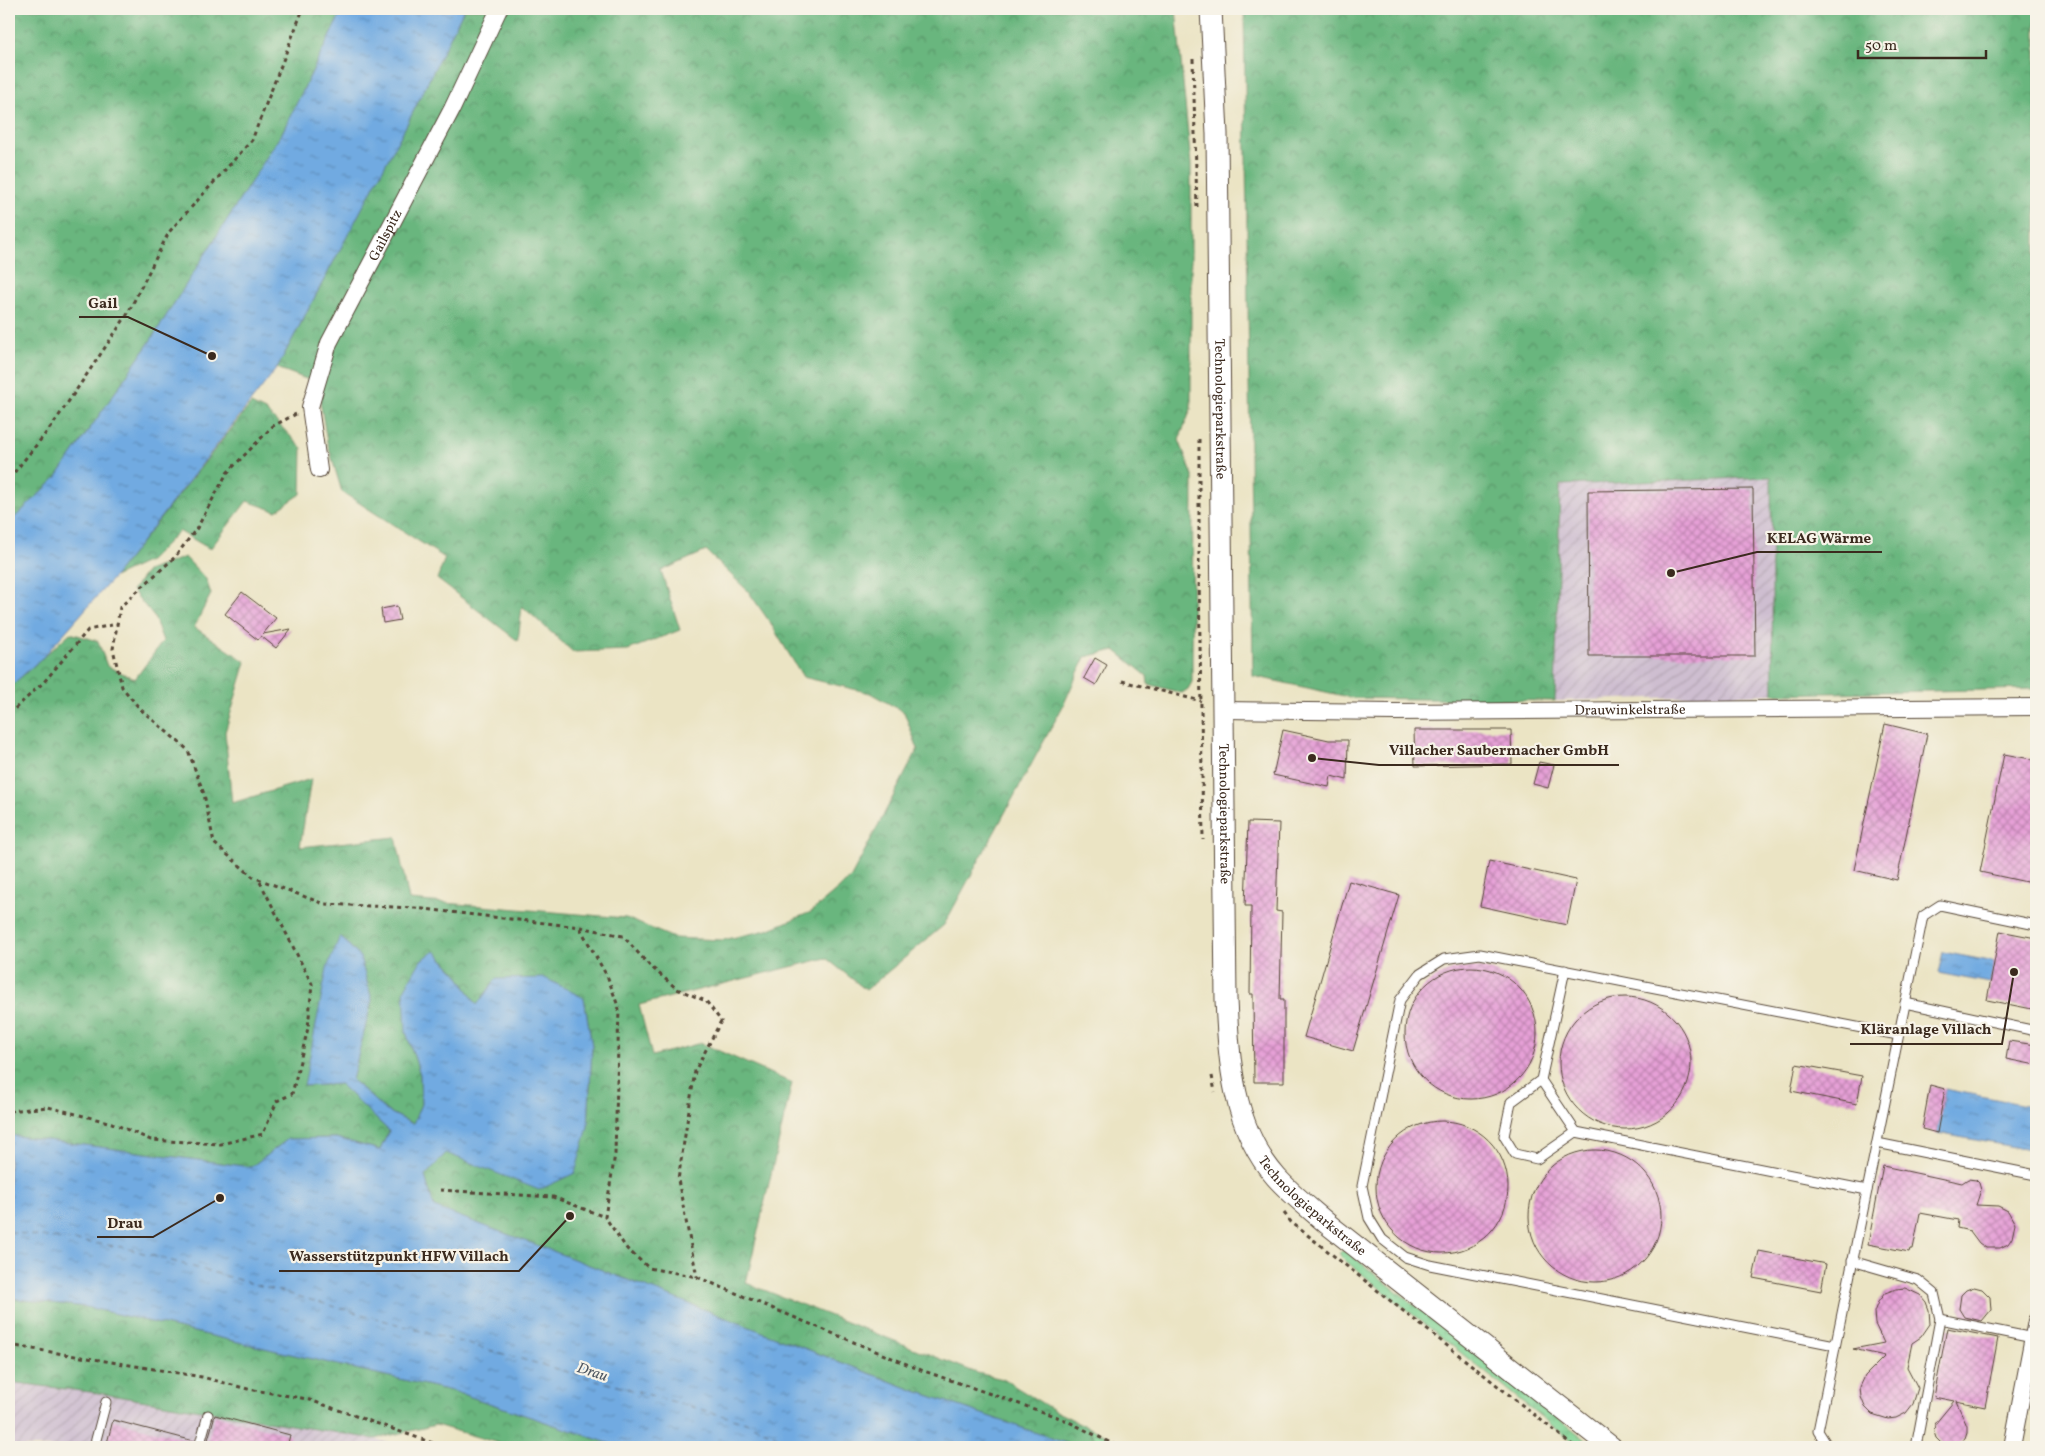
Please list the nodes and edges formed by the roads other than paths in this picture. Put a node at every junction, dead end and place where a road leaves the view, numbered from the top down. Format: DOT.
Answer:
graph roads {
  1 [pos="499,9"];
  2 [pos="1211,9"];
  3 [pos="319,470"];
  4 [pos="2036,707"];
  5 [pos="1224,710"];
  6 [pos="2036,925"];
  7 [pos="1566,970"];
  8 [pos="1905,1003"];
  9 [pos="2036,1031"];
  10 [pos="1898,1035"];
  11 [pos="1541,1080"];
  12 [pos="1576,1132"];
  13 [pos="1877,1142"];
  14 [pos="2036,1175"];
  15 [pos="1867,1190"];
  16 [pos="1852,1262"];
  17 [pos="1940,1319"];
  18 [pos="2036,1321"];
  19 [pos="2033,1338"];
  20 [pos="1835,1345"];
  21 [pos="106,1402"];
  22 [pos="208,1415"];
  23 [pos="94,1447"];
  24 [pos="199,1447"];
  25 [pos="1611,1447"];
  26 [pos="1828,1447"];
  27 [pos="1916,1447"];
  28 [pos="2012,1447"];
  1 -- 3 [label="street, Gailspitz"];
  2 -- 5 [label="street, Technologieparkstraße"];
  4 -- 5 [label="street, Drauwinkelstraße"];
  5 -- 25 [label="street, Technologieparkstraße"];
  6 -- 8 [label="lane"];
  7 -- 10 [label="lane"];
  7 -- 11 [label="lane"];
  7 -- 20 [label="lane"];
  8 -- 9 [label="lane"];
  8 -- 10 [label="lane"];
  10 -- 13 [label="lane"];
  11 -- 12 [label="lane"];
  11 -- 12 [label="lane"];
  12 -- 15 [label="lane"];
  13 -- 14 [label="lane"];
  13 -- 15 [label="lane"];
  15 -- 16 [label="lane"];
  16 -- 17 [label="lane"];
  16 -- 20 [label="lane"];
  17 -- 19 [label="lane"];
  17 -- 27 [label="lane"];
  18 -- 19 [label="street"];
  19 -- 28 [label="street"];
  20 -- 26 [label="lane"];
  21 -- 23 [label="lane"];
  22 -- 24 [label="lane"];
}
